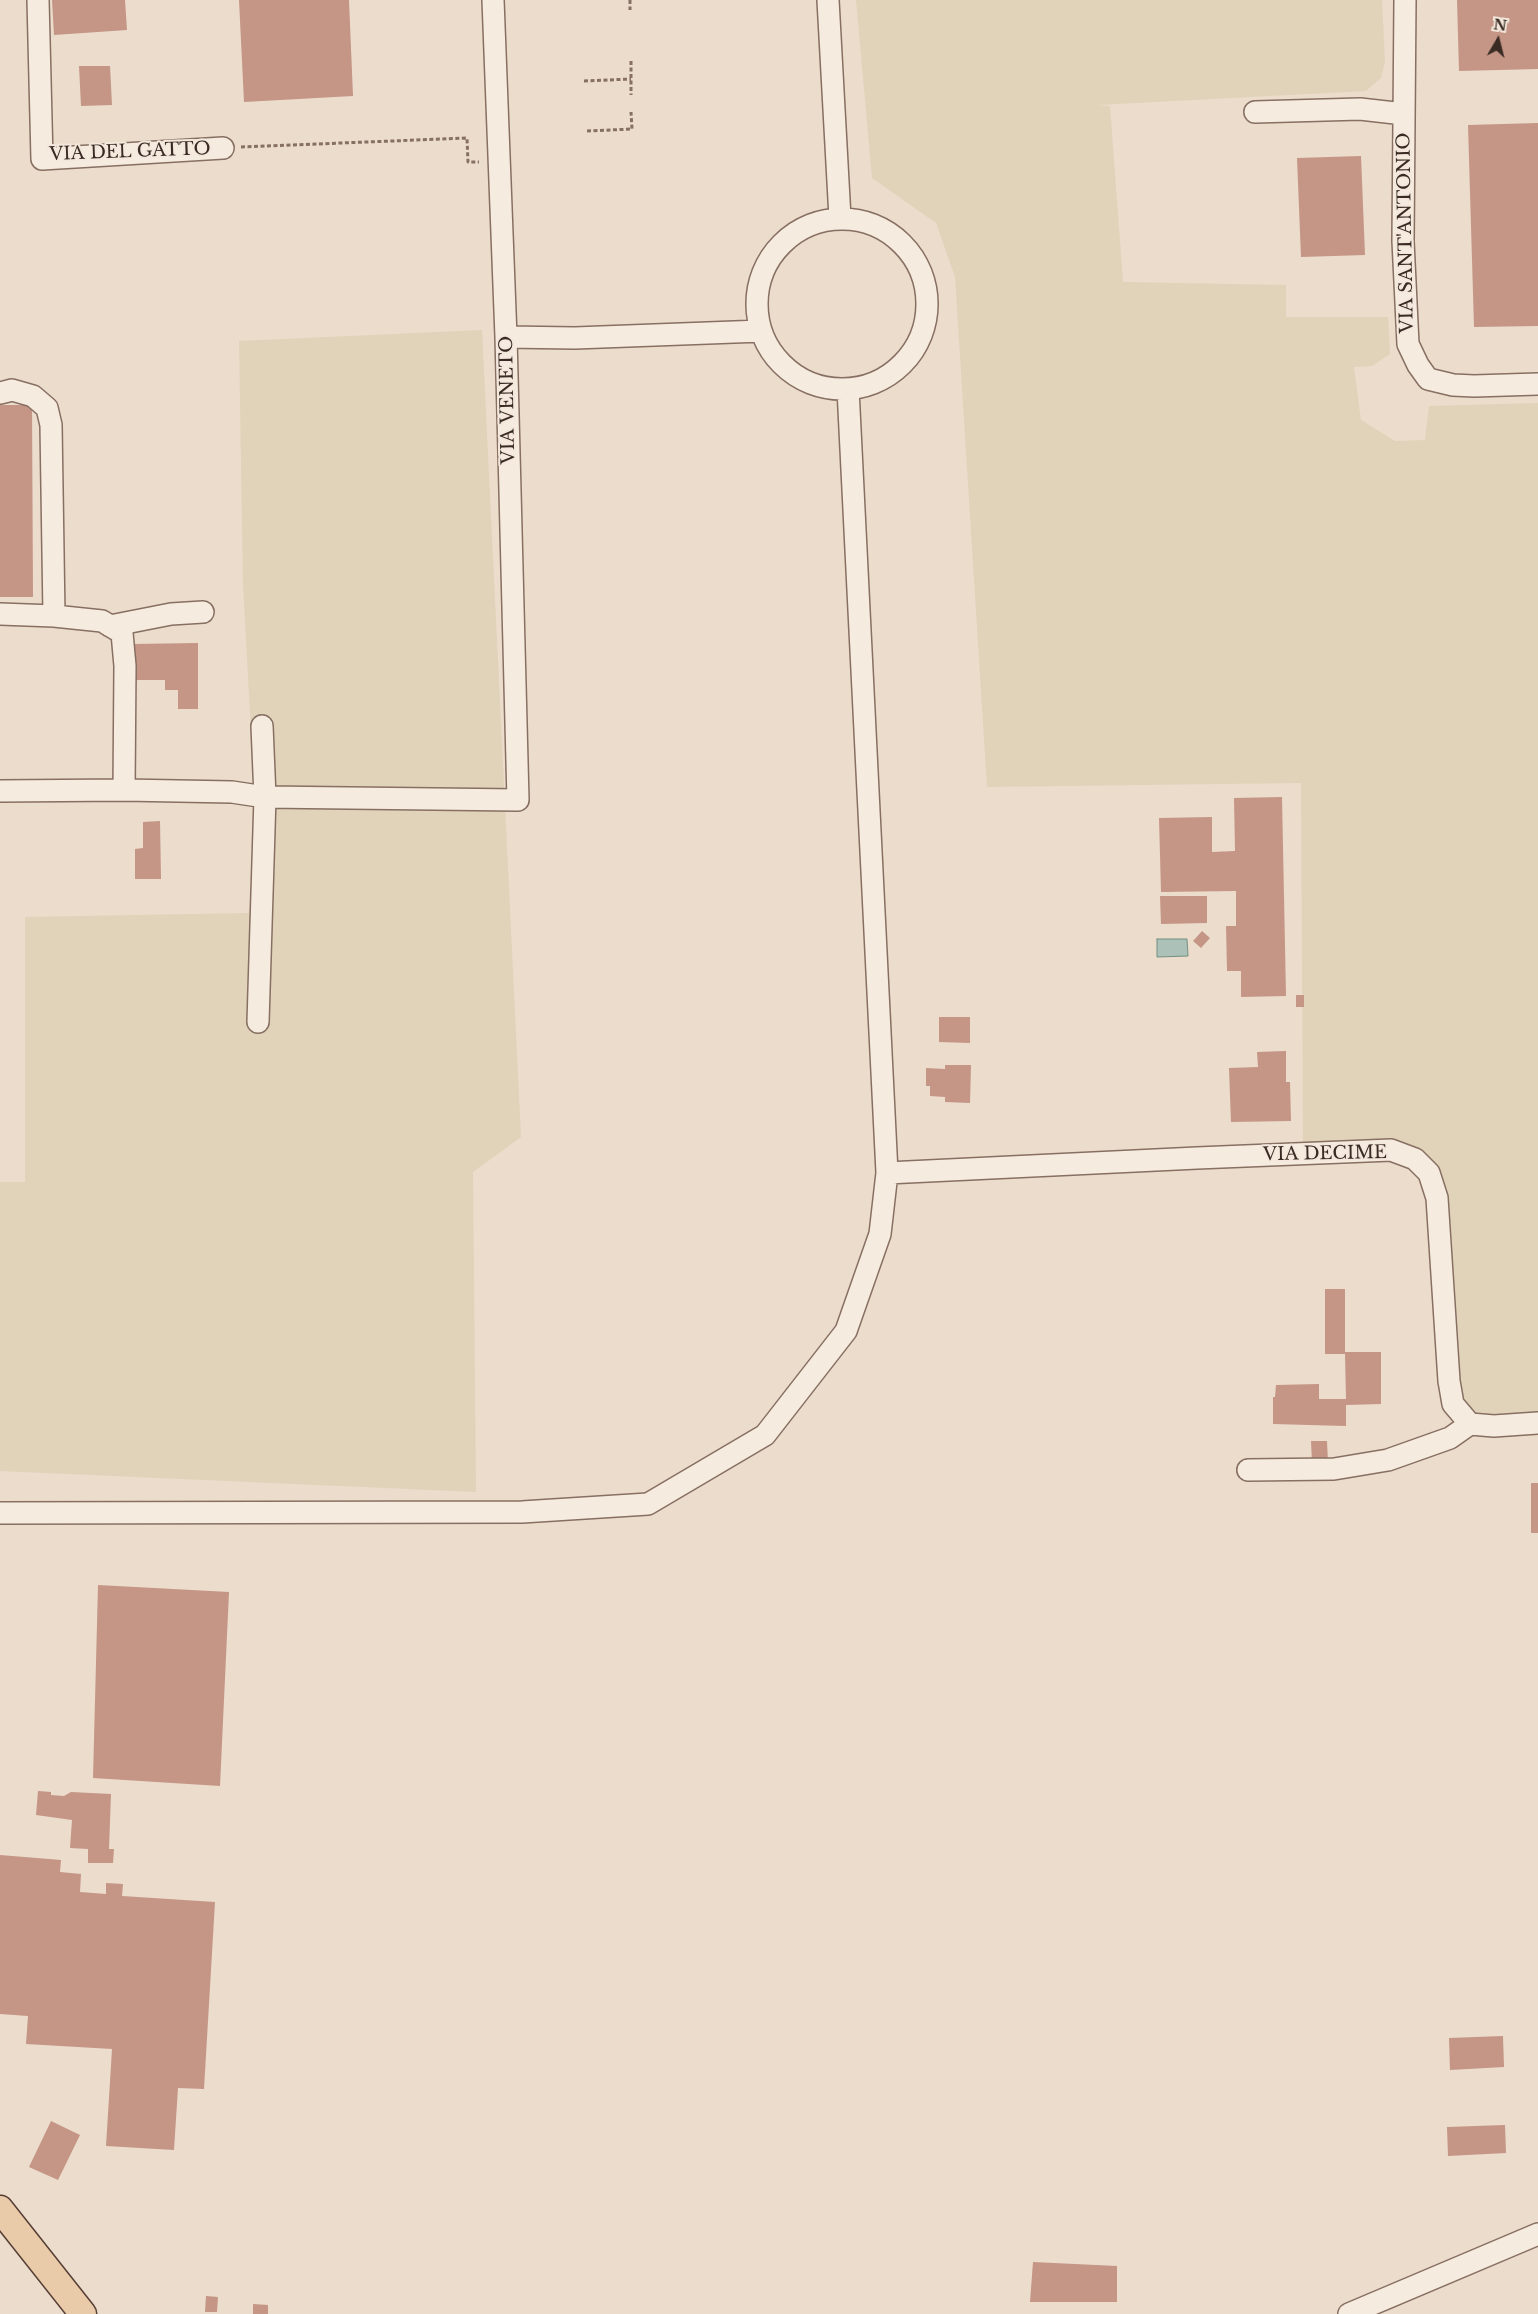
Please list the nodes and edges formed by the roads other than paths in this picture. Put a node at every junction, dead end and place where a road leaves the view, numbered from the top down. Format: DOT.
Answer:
graph roads {
  1 [pos="38,0"];
  2 [pos="493,0"];
  3 [pos="828,0"];
  4 [pos="1405,0"];
  5 [pos="1255,112"];
  6 [pos="1404,114"];
  7 [pos="223,148"];
  8 [pos="840,218"];
  9 [pos="761,331"];
  10 [pos="506,337"];
  11 [pos="1538,384"];
  12 [pos="848,389"];
  13 [pos="0,393"];
  14 [pos="204,612"];
  15 [pos="0,614"];
  16 [pos="54,616"];
  17 [pos="110,626"];
  18 [pos="262,726"];
  19 [pos="124,790"];
  20 [pos="0,791"];
  21 [pos="265,797"];
  22 [pos="258,1022"];
  23 [pos="887,1173"];
  24 [pos="1470,1424"];
  25 [pos="1538,1424"];
  26 [pos="1248,1470"];
  27 [pos="0,1514"];
  28 [pos="0,2209"];
  29 [pos="1538,2234"];
  30 [pos="83,2314"];
  31 [pos="1350,2314"];
  1 -- 7 [label="street, VIA DEL GATTO"];
  2 -- 10 [label="street, VIA VENETO"];
  3 -- 8 [label="street"];
  4 -- 6 [label="street, VIA SANT'ANTONIO"];
  5 -- 6 [label="street"];
  6 -- 11 [label="street, VIA SANT'ANTONIO"];
  8 -- 9 [label="street"];
  8 -- 12 [label="street"];
  9 -- 10 [label="street"];
  9 -- 12 [label="street"];
  10 -- 21 [label="street, VIA VENETO"];
  12 -- 23 [label="street"];
  13 -- 16 [label="street"];
  14 -- 17 [label="street"];
  15 -- 16 [label="street"];
  16 -- 17 [label="street"];
  17 -- 19 [label="street"];
  18 -- 21 [label="street"];
  19 -- 20 [label="street"];
  19 -- 21 [label="street"];
  21 -- 22 [label="street"];
  23 -- 24 [label="street, VIA DECIME"];
  23 -- 27 [label="street"];
  24 -- 25 [label="street"];
  24 -- 26 [label="street"];
  28 -- 30 [label="main road"];
  29 -- 31 [label="street"];
}
